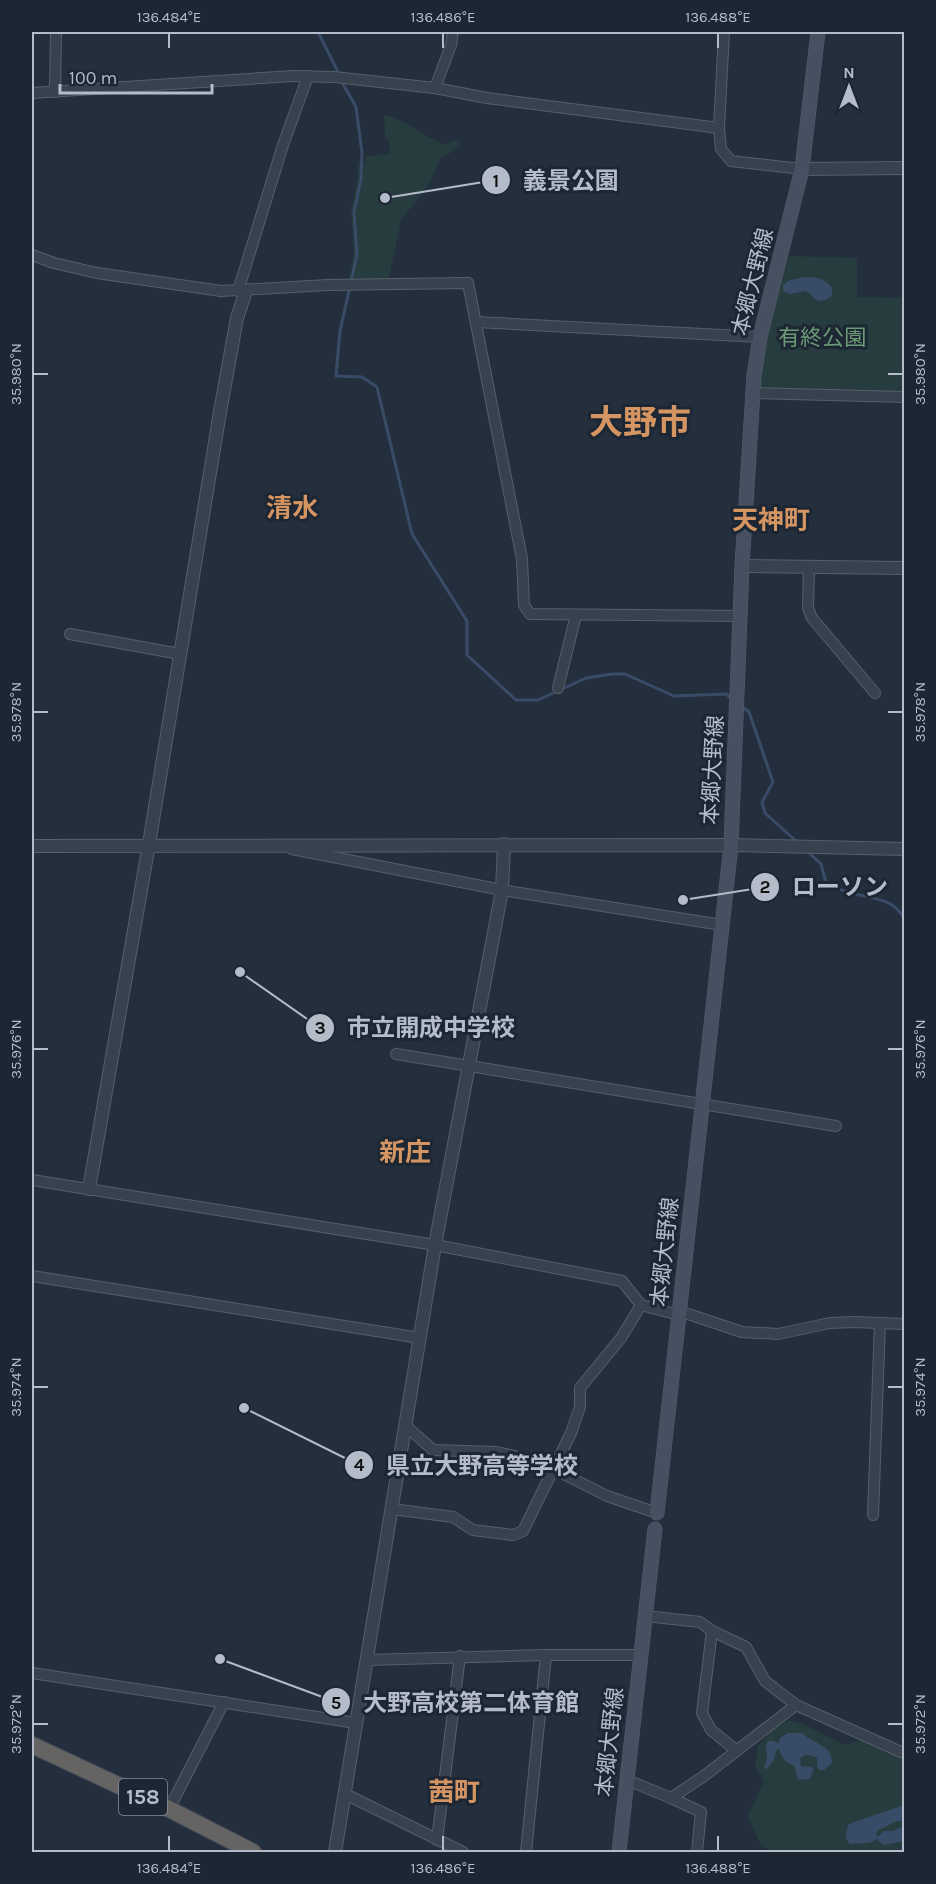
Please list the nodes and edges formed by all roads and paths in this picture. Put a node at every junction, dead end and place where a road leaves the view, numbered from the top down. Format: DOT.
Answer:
graph roads {
  1 [pos="56,32"];
  2 [pos="453,32"];
  3 [pos="724,32"];
  4 [pos="818,32"];
  5 [pos="308,76"];
  6 [pos="435,88"];
  7 [pos="55,92"];
  8 [pos="32,93"];
  9 [pos="719,128"];
  10 [pos="904,168"];
  11 [pos="802,169"];
  12 [pos="32,255"];
  13 [pos="242,291"];
  14 [pos="476,322"];
  15 [pos="760,337"];
  16 [pos="752,393"];
  17 [pos="904,397"];
  18 [pos="742,566"];
  19 [pos="809,567"];
  20 [pos="904,568"];
  21 [pos="576,615"];
  22 [pos="740,616"];
  23 [pos="70,634"];
  24 [pos="180,654"];
  25 [pos="558,688"];
  26 [pos="875,693"];
  27 [pos="149,844"];
  28 [pos="504,844"];
  29 [pos="731,845"];
  30 [pos="32,846"];
  31 [pos="280,847"];
  32 [pos="904,849"];
  33 [pos="502,890"];
  34 [pos="722,926"];
  35 [pos="396,1054"];
  36 [pos="469,1066"];
  37 [pos="702,1104"];
  38 [pos="836,1126"];
  39 [pos="32,1180"];
  40 [pos="89,1189"];
  41 [pos="435,1245"];
  42 [pos="32,1276"];
  43 [pos="641,1305"];
  44 [pos="679,1315"];
  45 [pos="880,1323"];
  46 [pos="904,1324"];
  47 [pos="420,1338"];
  48 [pos="406,1426"];
  49 [pos="554,1470"];
  50 [pos="392,1509"];
  51 [pos="657,1513"];
  52 [pos="873,1515"];
  53 [pos="655,1529"];
  54 [pos="645,1616"];
  55 [pos="712,1631"];
  56 [pos="546,1655"];
  57 [pos="641,1655"];
  58 [pos="460,1656"];
  59 [pos="367,1660"];
  60 [pos="32,1672"];
  61 [pos="224,1702"];
  62 [pos="796,1705"];
  63 [pos="356,1723"];
  64 [pos="32,1745"];
  65 [pos="737,1751"];
  66 [pos="904,1751"];
  67 [pos="627,1780"];
  68 [pos="345,1794"];
  69 [pos="671,1798"];
  70 [pos="169,1809"];
  71 [pos="437,1840"];
  72 [pos="253,1852"];
  73 [pos="335,1852"];
  74 [pos="463,1852"];
  75 [pos="526,1852"];
  76 [pos="619,1852"];
  77 [pos="697,1852"];
  1 -- 7 [label="street"];
  2 -- 6 [label="street"];
  3 -- 9 [label="street"];
  4 -- 11 [label="main road, 本郷大野線"];
  5 -- 6 [label="street"];
  5 -- 7 [label="street"];
  5 -- 13 [label="street"];
  6 -- 9 [label="street"];
  7 -- 8 [label="street"];
  9 -- 11 [label="street"];
  10 -- 11 [label="street"];
  11 -- 15 [label="main road, 本郷大野線"];
  12 -- 13 [label="street"];
  13 -- 14 [label="street"];
  13 -- 24 [label="street"];
  14 -- 15 [label="street"];
  14 -- 21 [label="street"];
  15 -- 16 [label="main road, 本郷大野線"];
  16 -- 17 [label="street"];
  16 -- 18 [label="main road, 本郷大野線"];
  18 -- 19 [label="street"];
  18 -- 22 [label="main road, 本郷大野線"];
  19 -- 20 [label="street"];
  19 -- 26 [label="street"];
  21 -- 22 [label="street"];
  21 -- 25 [label="street"];
  22 -- 29 [label="main road, 本郷大野線"];
  23 -- 24 [label="street"];
  24 -- 27 [label="street"];
  27 -- 30 [label="street"];
  27 -- 31 [label="street"];
  27 -- 40 [label="street"];
  28 -- 29 [label="street"];
  28 -- 31 [label="street"];
  28 -- 33 [label="street"];
  29 -- 32 [label="street"];
  29 -- 34 [label="main road, 本郷大野線"];
  31 -- 33 [label="street"];
  33 -- 34 [label="street"];
  33 -- 36 [label="street"];
  34 -- 37 [label="main road, 本郷大野線"];
  35 -- 36 [label="street"];
  36 -- 37 [label="street"];
  36 -- 41 [label="street"];
  37 -- 38 [label="street"];
  37 -- 44 [label="main road, 本郷大野線"];
  39 -- 40 [label="street"];
  40 -- 41 [label="street"];
  41 -- 43 [label="street"];
  41 -- 47 [label="street"];
  42 -- 47 [label="street"];
  43 -- 44 [label="street"];
  43 -- 49 [label="street"];
  44 -- 45 [label="street"];
  44 -- 51 [label="main road, 本郷大野線"];
  45 -- 46 [label="street"];
  45 -- 52 [label="street"];
  47 -- 48 [label="street"];
  48 -- 49 [label="street"];
  48 -- 50 [label="street"];
  49 -- 50 [label="street"];
  49 -- 51 [label="street"];
  50 -- 59 [label="street"];
  51 -- 53 [label="street"];
  53 -- 54 [label="main road, 本郷大野線"];
  54 -- 55 [label="street"];
  54 -- 57 [label="main road, 本郷大野線"];
  55 -- 62 [label="street"];
  55 -- 65 [label="street"];
  56 -- 57 [label="street"];
  56 -- 58 [label="street"];
  56 -- 75 [label="street"];
  57 -- 67 [label="main road, 本郷大野線"];
  58 -- 59 [label="street"];
  58 -- 71 [label="street"];
  59 -- 63 [label="street"];
  60 -- 61 [label="street"];
  61 -- 63 [label="street"];
  61 -- 70 [label="street"];
  62 -- 65 [label="street"];
  62 -- 66 [label="street"];
  63 -- 68 [label="street"];
  64 -- 70 [label="highway, 158"];
  65 -- 69 [label="street"];
  67 -- 69 [label="street"];
  67 -- 76 [label="main road, 本郷大野線"];
  68 -- 71 [label="street"];
  68 -- 73 [label="street"];
  69 -- 77 [label="street"];
  70 -- 72 [label="highway, 158"];
  71 -- 74 [label="street"];
}
